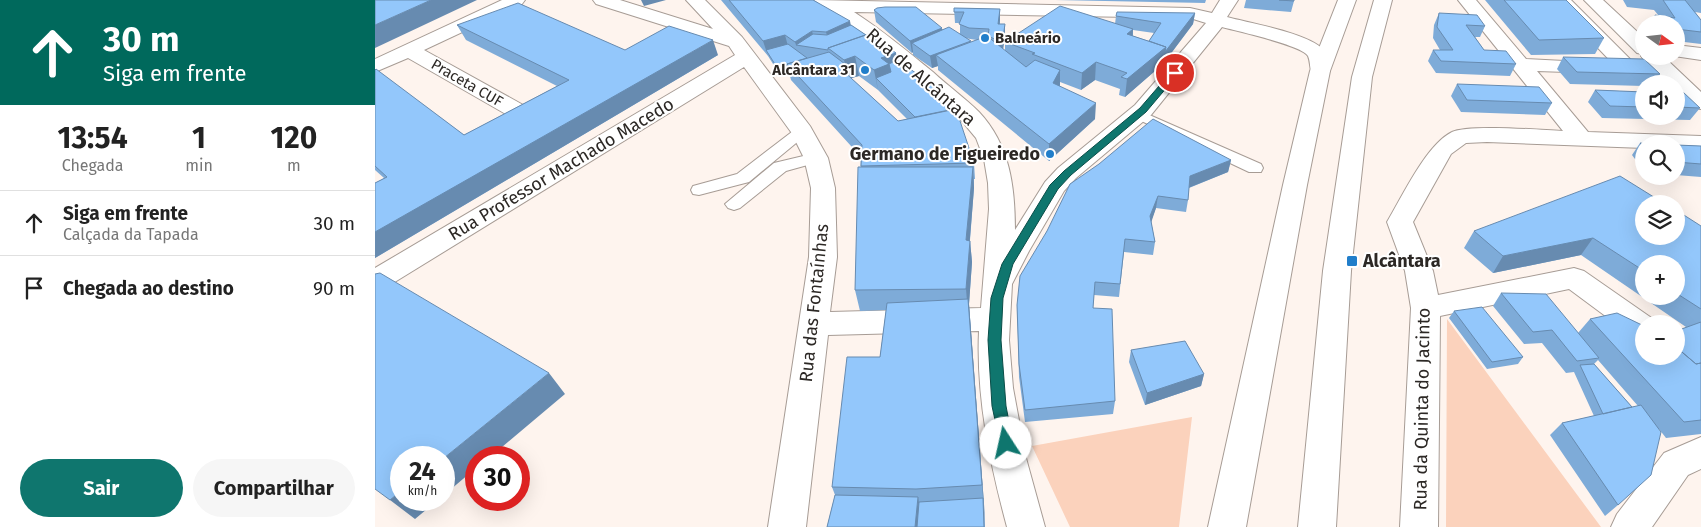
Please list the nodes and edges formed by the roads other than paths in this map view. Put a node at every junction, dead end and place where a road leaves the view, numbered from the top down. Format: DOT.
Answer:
graph roads {
  1 [pos="516,0"];
  2 [pos="602,0"];
  3 [pos="695,0"];
  4 [pos="1229,0"];
  5 [pos="1347,0"];
  6 [pos="1383,0"];
  7 [pos="1467,0"];
  8 [pos="1561,0"];
  9 [pos="1593,0"];
  10 [pos="827,3"];
  11 [pos="983,4"];
  12 [pos="1218,21"];
  13 [pos="1635,40"];
  14 [pos="740,49"];
  15 [pos="409,50"];
  16 [pos="1685,52"];
  17 [pos="1701,54"];
  18 [pos="1520,64"];
  19 [pos="1661,65"];
  20 [pos="375,66"];
  21 [pos="1321,71"];
  22 [pos="1701,103"];
  23 [pos="1138,114"];
  24 [pos="526,116"];
  25 [pos="802,132"];
  26 [pos="1581,138"];
  27 [pos="1701,143"];
  28 [pos="816,158"];
  29 [pos="1255,168"];
  30 [pos="699,190"];
  31 [pos="734,204"];
  32 [pos="375,281"];
  33 [pos="997,308"];
  34 [pos="1426,308"];
  35 [pos="1635,322"];
  36 [pos="815,324"];
  37 [pos="1701,452"];
  38 [pos="787,527"];
  39 [pos="1026,527"];
  40 [pos="1227,527"];
  41 [pos="1317,527"];
  42 [pos="1419,527"];
  43 [pos="1630,527"];
  1 -- 15 [label="main road"];
  2 -- 14 [label="main road"];
  3 -- 14 [label="main road, Rua das Fontaínhas"];
  4 -- 12 [label="main road"];
  5 -- 21 [label="main road"];
  6 -- 41 [label="main road"];
  7 -- 18 [label="main road"];
  8 -- 18 [label="main road"];
  9 -- 13 [label="main road"];
  10 -- 11 [label="main road"];
  10 -- 33 [label="main road, Rua de Alcântara"];
  11 -- 12 [label="main road"];
  12 -- 21 [label="main road"];
  12 -- 23 [label="main road"];
  14 -- 25 [label="main road, Rua das Fontaínhas"];
  14 -- 32 [label="main road, Rua Professor Machado Macedo"];
  15 -- 20 [label="main road"];
  15 -- 24 [label="main road, Praceta CUF"];
  16 -- 17 [label="main road"];
  18 -- 26 [label="main road"];
  19 -- 22 [label="main road"];
  21 -- 40 [label="main road"];
  23 -- 29 [label="lane"];
  23 -- 33 [label="main road"];
  25 -- 28 [label="main road, Rua das Fontaínhas"];
  25 -- 30 [label="lane"];
  26 -- 27 [label="main road, Rua da Quinta do Jacinto"];
  26 -- 34 [label="main road, Rua da Quinta do Jacinto"];
  28 -- 31 [label="lane"];
  28 -- 36 [label="main road, Rua das Fontaínhas"];
  33 -- 36 [label="main road"];
  33 -- 39 [label="main road, Rua de Alcântara"];
  34 -- 35 [label="main road"];
  34 -- 42 [label="main road, Rua da Quinta do Jacinto"];
  36 -- 38 [label="main road, Rua das Fontaínhas"];
  37 -- 43 [label="main road"];
}
